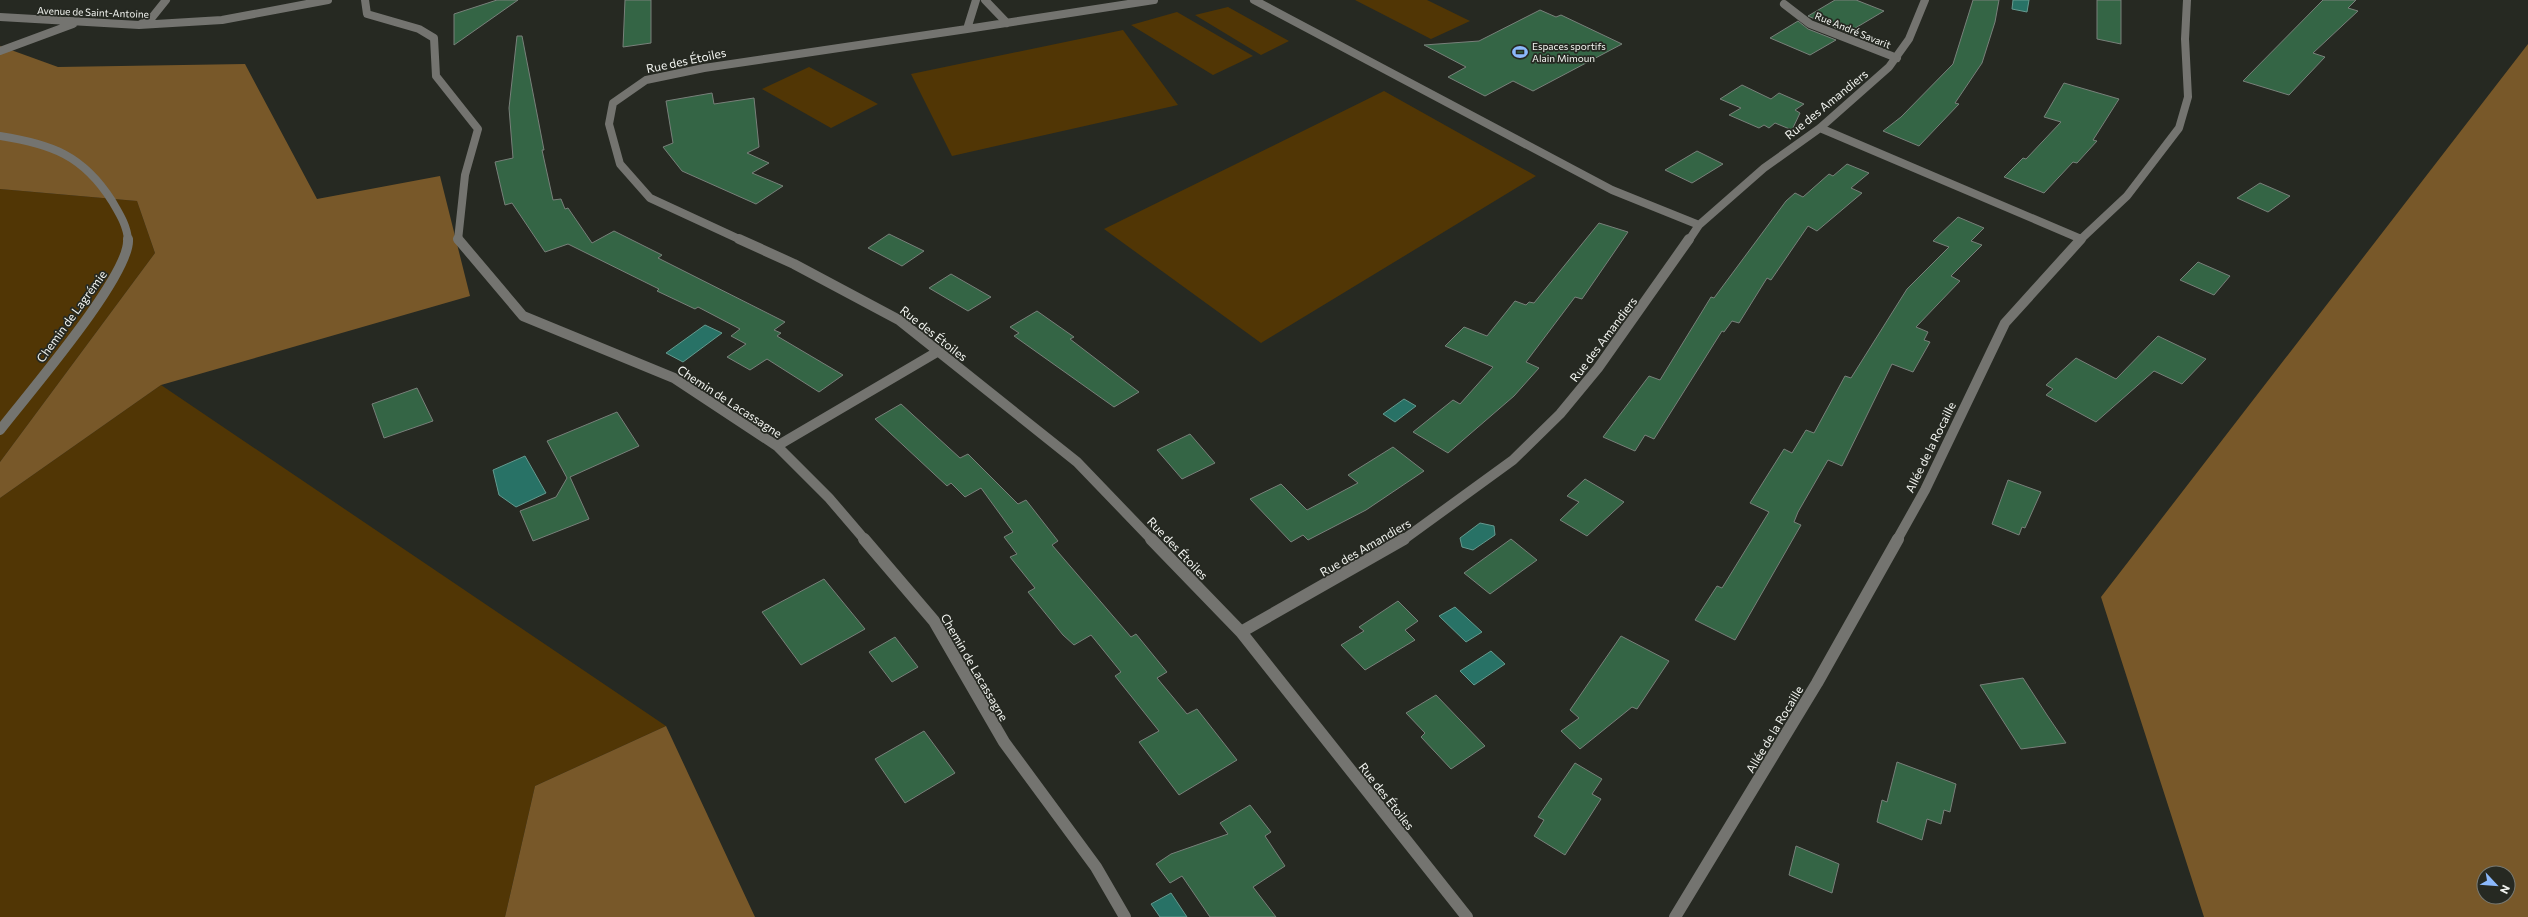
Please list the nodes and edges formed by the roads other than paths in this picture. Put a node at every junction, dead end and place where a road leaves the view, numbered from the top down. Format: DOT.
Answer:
graph roads {
  1 [pos="166,0"];
  2 [pos="328,0"];
  3 [pos="365,0"];
  4 [pos="976,0"];
  5 [pos="984,0"];
  6 [pos="1154,0"];
  7 [pos="1254,0"];
  8 [pos="1925,0"];
  9 [pos="2186,0"];
  10 [pos="1784,4"];
  11 [pos="0,17"];
  12 [pos="77,22"];
  13 [pos="1008,23"];
  14 [pos="139,25"];
  15 [pos="967,29"];
  16 [pos="0,51"];
  17 [pos="1897,58"];
  18 [pos="1820,128"];
  19 [pos="0,136"];
  20 [pos="1699,225"];
  21 [pos="2082,239"];
  22 [pos="937,352"];
  23 [pos="0,430"];
  24 [pos="777,446"];
  25 [pos="1241,632"];
  26 [pos="1125,917"];
  27 [pos="1467,917"];
  28 [pos="1674,917"];
  1 -- 14 [label="street"];
  2 -- 14 [label="street, Avenue de Saint-Antoine"];
  3 -- 24 [label="street, Chemin de Lacassagne"];
  4 -- 15 [label="street"];
  5 -- 13 [label="street"];
  6 -- 13 [label="street, Rue des Étoiles"];
  7 -- 20 [label="street"];
  8 -- 17 [label="street, Rue des Amandiers"];
  9 -- 21 [label="street, Allée de la Rocaille"];
  10 -- 17 [label="street, Rue André Savarit"];
  11 -- 12 [label="street, Avenue de Saint-Antoine"];
  12 -- 14 [label="street, Avenue de Saint-Antoine"];
  12 -- 16 [label="street"];
  13 -- 15 [label="street, Rue des Étoiles"];
  15 -- 22 [label="street, Rue des Étoiles"];
  17 -- 18 [label="street, Rue des Amandiers"];
  18 -- 20 [label="street, Rue des Amandiers"];
  18 -- 21 [label="street"];
  19 -- 23 [label="street, Chemin de Lagrémie"];
  20 -- 25 [label="street, Rue des Amandiers"];
  21 -- 28 [label="street, Allée de la Rocaille"];
  22 -- 24 [label="street"];
  22 -- 25 [label="street, Rue des Étoiles"];
  24 -- 26 [label="street, Chemin de Lacassagne"];
  25 -- 27 [label="street, Rue des Étoiles"];
}
